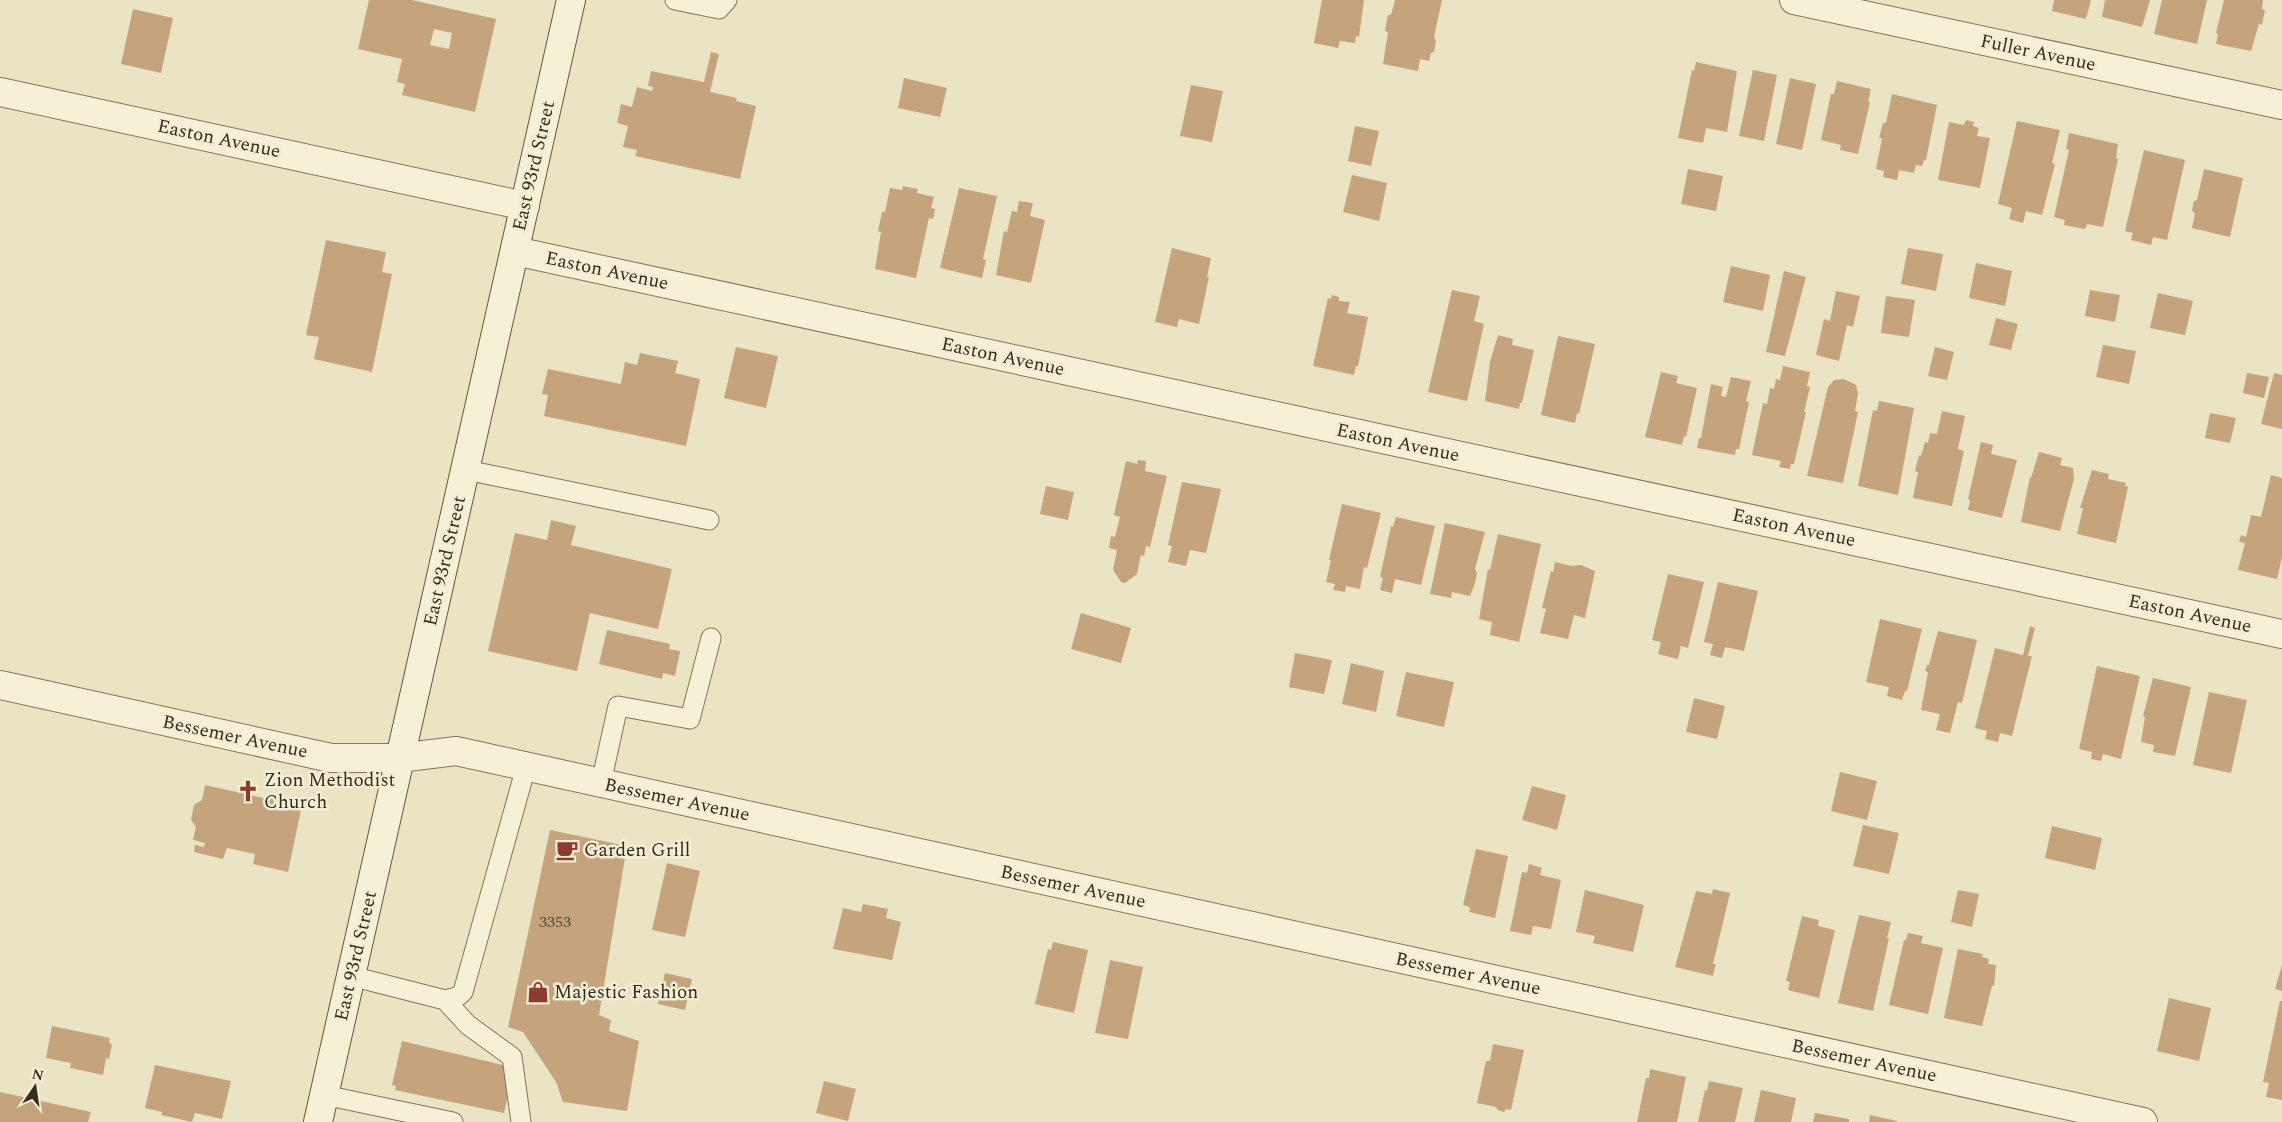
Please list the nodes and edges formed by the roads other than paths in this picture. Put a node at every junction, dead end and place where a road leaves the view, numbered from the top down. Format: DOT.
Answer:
graph roads {
  1 [pos="572,0"];
  2 [pos="676,0"];
  3 [pos="727,0"];
  4 [pos="1794,0"];
  5 [pos="0,92"];
  6 [pos="2282,105"];
  7 [pos="525,206"];
  8 [pos="515,251"];
  9 [pos="466,470"];
  10 [pos="709,520"];
  11 [pos="2282,634"];
  12 [pos="711,638"];
  13 [pos="0,685"];
  14 [pos="399,758"];
  15 [pos="526,766"];
  16 [pos="601,783"];
  17 [pos="351,976"];
  18 [pos="446,1000"];
  19 [pos="324,1095"];
  20 [pos="318,1122"];
  21 [pos="452,1122"];
  22 [pos="521,1122"];
  23 [pos="2143,1122"];
  1 -- 7 [label="street, East 93rd Street"];
  2 -- 3 [label="lane"];
  4 -- 6 [label="street, Fuller Avenue"];
  5 -- 7 [label="street, Easton Avenue"];
  7 -- 8 [label="street, East 93rd Street"];
  8 -- 9 [label="street, East 93rd Street"];
  8 -- 11 [label="street, Easton Avenue"];
  9 -- 10 [label="lane"];
  9 -- 14 [label="street, East 93rd Street"];
  12 -- 16 [label="lane"];
  13 -- 14 [label="street, Bessemer Avenue"];
  14 -- 15 [label="street, Bessemer Avenue"];
  14 -- 17 [label="street, East 93rd Street"];
  15 -- 16 [label="street, Bessemer Avenue"];
  15 -- 18 [label="lane"];
  16 -- 23 [label="street, Bessemer Avenue"];
  17 -- 18 [label="lane"];
  17 -- 19 [label="street, East 93rd Street"];
  18 -- 22 [label="lane"];
  19 -- 20 [label="street, East 93rd Street"];
  19 -- 21 [label="lane"];
}
